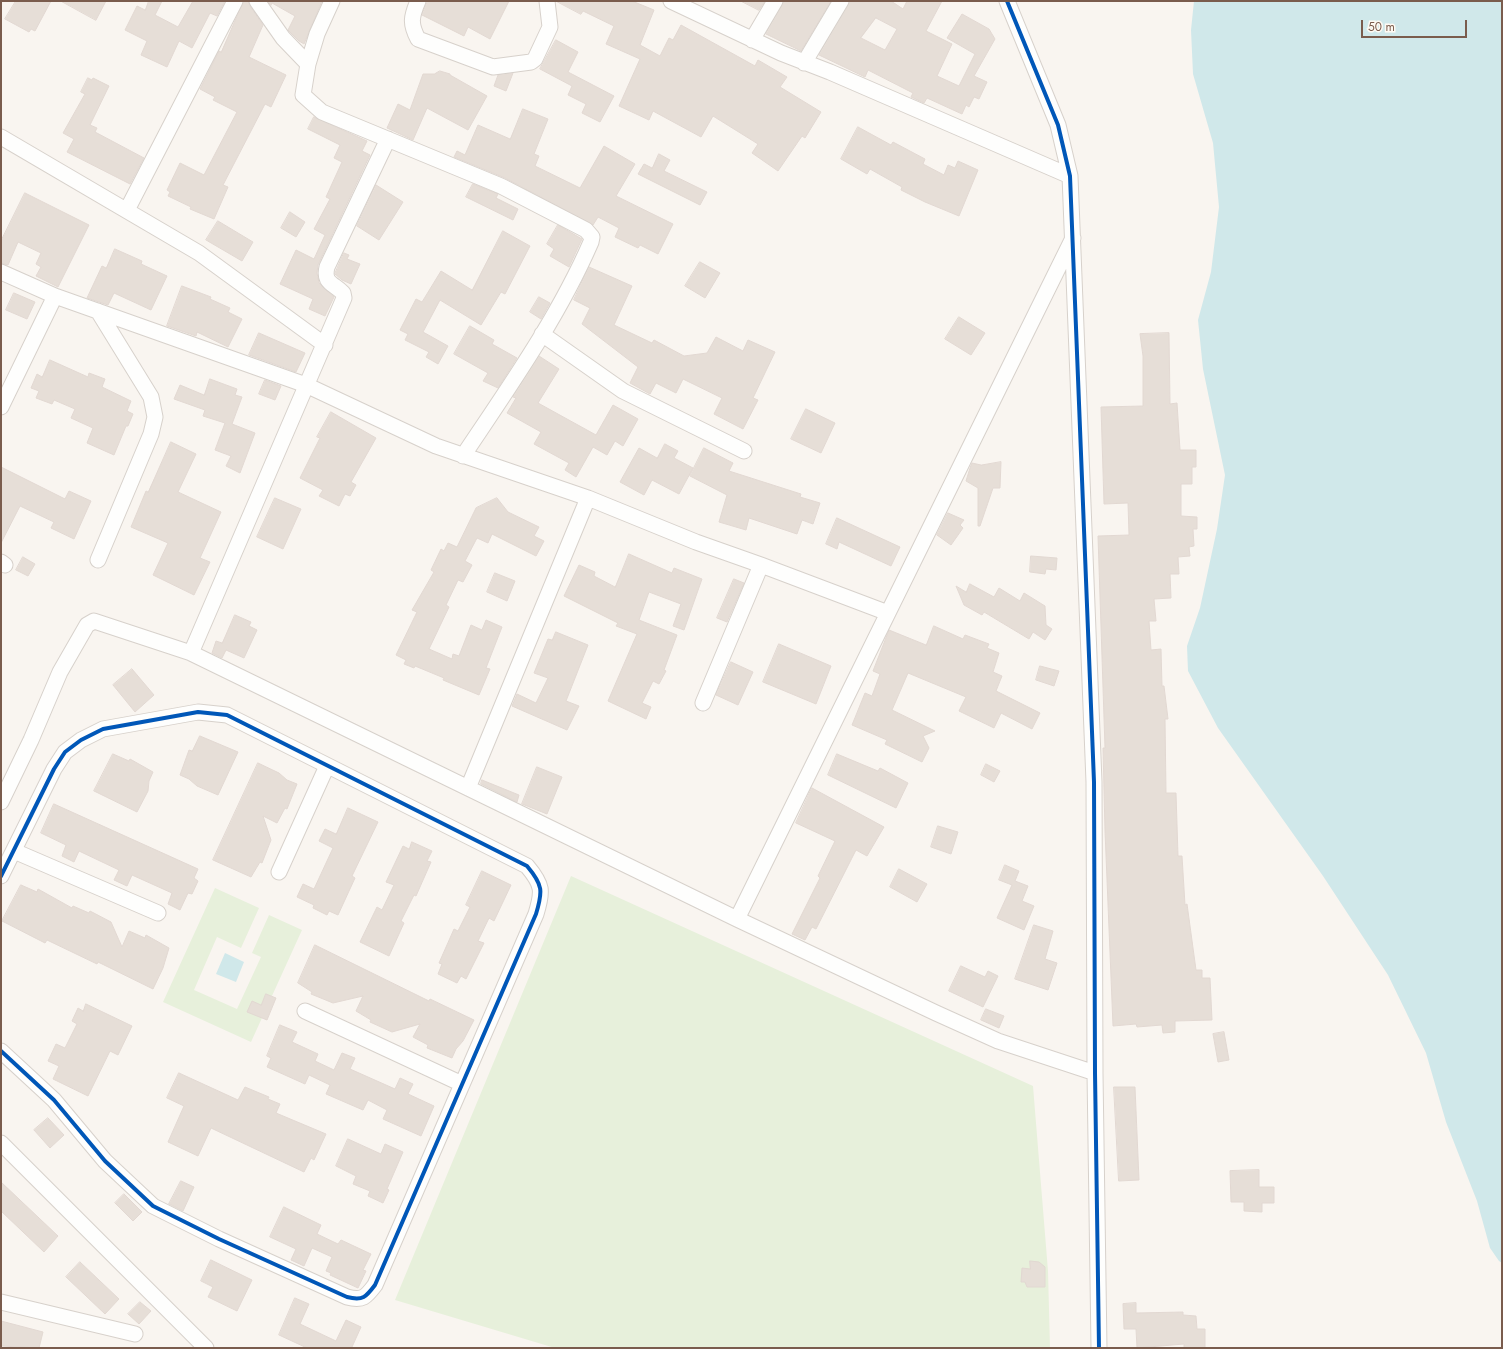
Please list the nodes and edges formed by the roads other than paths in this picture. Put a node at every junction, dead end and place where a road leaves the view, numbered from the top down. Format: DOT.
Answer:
graph roads {
  1 [pos="236,1"];
  2 [pos="258,1"];
  3 [pos="332,1"];
  4 [pos="418,1"];
  5 [pos="548,1"];
  6 [pos="671,1"];
  7 [pos="775,1"];
  8 [pos="841,1"];
  9 [pos="1007,1"];
  10 [pos="752,40"];
  11 [pos="804,63"];
  12 [pos="308,64"];
  13 [pos="1,137"];
  14 [pos="388,139"];
  15 [pos="1070,176"];
  16 [pos="127,210"];
  17 [pos="1074,235"];
  18 [pos="1,272"];
  19 [pos="55,296"];
  20 [pos="98,311"];
  21 [pos="542,334"];
  22 [pos="325,345"];
  23 [pos="306,386"];
  24 [pos="1,407"];
  25 [pos="744,451"];
  26 [pos="462,456"];
  27 [pos="588,498"];
  28 [pos="98,560"];
  29 [pos="761,565"];
  30 [pos="888,613"];
  31 [pos="191,653"];
  32 [pos="703,703"];
  33 [pos="327,766"];
  34 [pos="468,788"];
  35 [pos="1,802"];
  36 [pos="14,851"];
  37 [pos="280,872"];
  38 [pos="1,876"];
  39 [pos="158,913"];
  40 [pos="737,919"];
  41 [pos="305,1011"];
  42 [pos="1,1051"];
  43 [pos="1094,1073"];
  44 [pos="462,1084"];
  45 [pos="1,1143"];
  46 [pos="1,1302"];
  47 [pos="135,1334"];
  48 [pos="206,1348"];
  49 [pos="1099,1348"];
  1 -- 16 [label="street"];
  2 -- 12 [label="street"];
  3 -- 12 [label="street"];
  4 -- 5 [label="street"];
  6 -- 10 [label="street"];
  7 -- 10 [label="street"];
  8 -- 11 [label="street"];
  9 -- 15 [label="street"];
  10 -- 11 [label="street"];
  11 -- 15 [label="street"];
  12 -- 14 [label="street"];
  13 -- 16 [label="street"];
  14 -- 21 [label="street"];
  14 -- 22 [label="street"];
  15 -- 17 [label="street"];
  16 -- 22 [label="street"];
  17 -- 30 [label="street"];
  17 -- 43 [label="street"];
  18 -- 19 [label="street"];
  19 -- 20 [label="street"];
  19 -- 24 [label="street"];
  20 -- 23 [label="street"];
  20 -- 28 [label="street"];
  21 -- 25 [label="street"];
  21 -- 26 [label="street"];
  22 -- 23 [label="street"];
  23 -- 26 [label="street"];
  23 -- 31 [label="street"];
  26 -- 27 [label="street"];
  27 -- 29 [label="street"];
  27 -- 34 [label="street"];
  29 -- 30 [label="street"];
  29 -- 32 [label="street"];
  30 -- 40 [label="street"];
  31 -- 34 [label="street"];
  31 -- 35 [label="street"];
  33 -- 36 [label="street"];
  33 -- 37 [label="street"];
  33 -- 44 [label="street"];
  34 -- 40 [label="street"];
  36 -- 38 [label="street"];
  36 -- 39 [label="street"];
  40 -- 43 [label="street"];
  41 -- 44 [label="street"];
  42 -- 44 [label="street"];
  43 -- 49 [label="street"];
  45 -- 48 [label="street"];
  46 -- 47 [label="street"];
}
